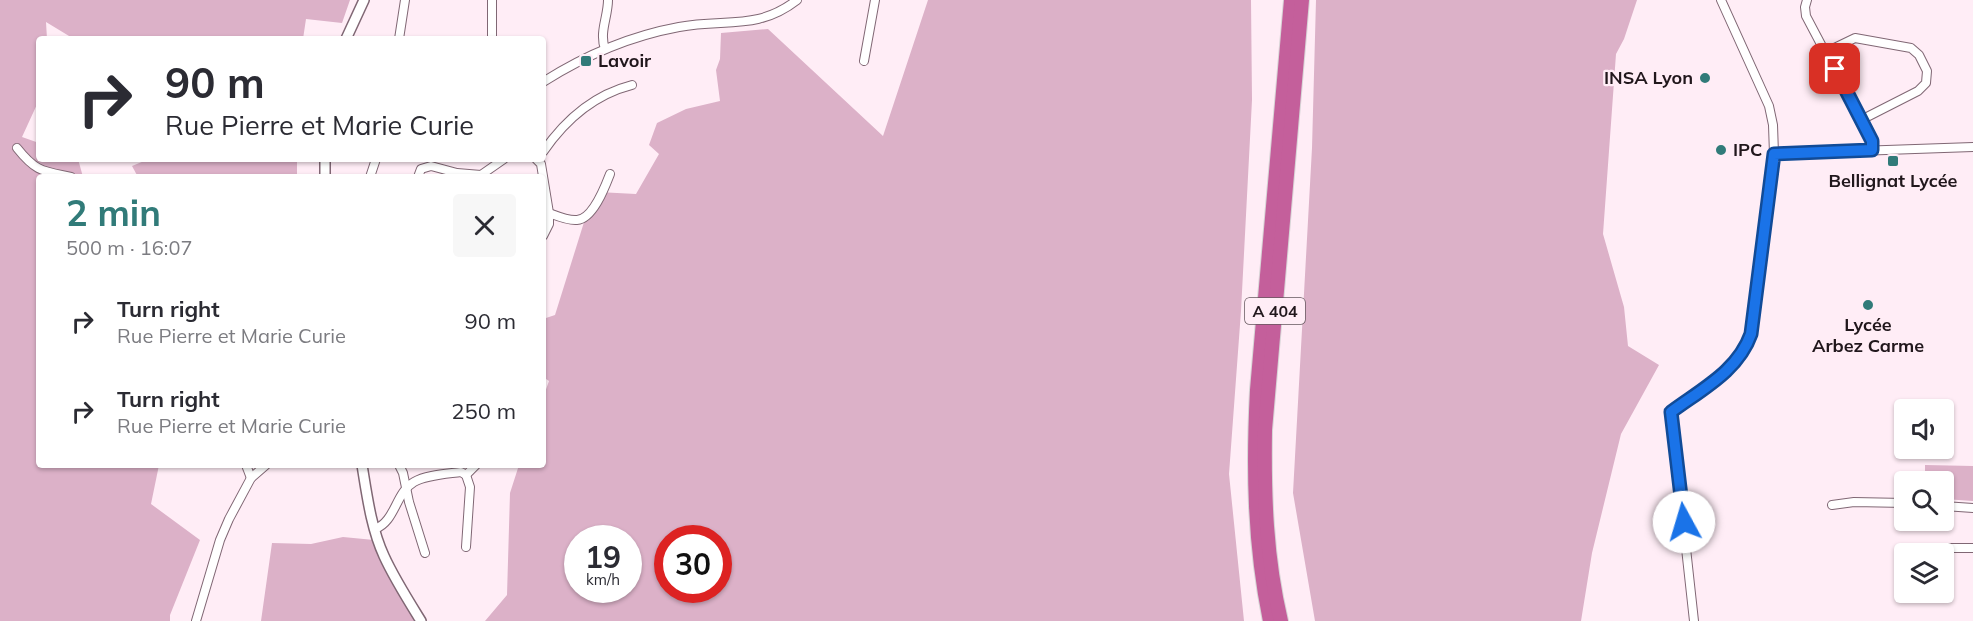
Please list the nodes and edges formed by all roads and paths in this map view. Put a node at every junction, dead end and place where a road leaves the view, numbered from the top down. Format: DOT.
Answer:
graph roads {
  1 [pos="364,0"];
  2 [pos="405,0"];
  3 [pos="492,0"];
  4 [pos="608,0"];
  5 [pos="797,0"];
  6 [pos="875,0"];
  7 [pos="1291,0"];
  8 [pos="1302,0"];
  9 [pos="1721,0"];
  10 [pos="1807,0"];
  11 [pos="347,36"];
  12 [pos="399,36"];
  13 [pos="492,36"];
  14 [pos="605,49"];
  15 [pos="1826,52"];
  16 [pos="864,61"];
  17 [pos="546,80"];
  18 [pos="632,85"];
  19 [pos="1861,120"];
  20 [pos="1973,147"];
  21 [pos="17,148"];
  22 [pos="546,148"];
  23 [pos="1872,150"];
  24 [pos="1774,154"];
  25 [pos="500,162"];
  26 [pos="56,174"];
  27 [pos="419,174"];
  28 [pos="452,174"];
  29 [pos="485,174"];
  30 [pos="610,174"];
  31 [pos="546,195"];
  32 [pos="549,213"];
  33 [pos="546,230"];
  34 [pos="247,468"];
  35 [pos="263,468"];
  36 [pos="363,468"];
  37 [pos="400,468"];
  38 [pos="473,468"];
  39 [pos="466,476"];
  40 [pos="251,478"];
  41 [pos="407,488"];
  42 [pos="1894,503"];
  43 [pos="1832,505"];
  44 [pos="1954,507"];
  45 [pos="1973,508"];
  46 [pos="375,530"];
  47 [pos="466,547"];
  48 [pos="1954,547"];
  49 [pos="1973,548"];
  50 [pos="425,553"];
  51 [pos="196,621"];
  52 [pos="421,621"];
  53 [pos="1270,621"];
  54 [pos="1281,621"];
  55 [pos="1694,621"];
  1 -- 11 [label="street"];
  2 -- 12 [label="street"];
  3 -- 13 [label="street"];
  4 -- 14 [label="street"];
  5 -- 14 [label="street"];
  6 -- 16 [label="street"];
  7 -- 53 [label="highway, A 404"];
  8 -- 54 [label="highway, A 404"];
  9 -- 24 [label="street"];
  10 -- 15 [label="street"];
  14 -- 17 [label="street"];
  15 -- 19 [label="street"];
  15 -- 19 [label="street"];
  18 -- 22 [label="street"];
  19 -- 23 [label="street"];
  20 -- 23 [label="street"];
  21 -- 26 [label="street"];
  23 -- 24 [label="street"];
  24 -- 55 [label="street"];
  25 -- 29 [label="street"];
  27 -- 28 [label="street"];
  30 -- 32 [label="street"];
  31 -- 32 [label="street"];
  32 -- 33 [label="street"];
  34 -- 40 [label="street"];
  35 -- 40 [label="street"];
  36 -- 46 [label="street"];
  37 -- 41 [label="street"];
  38 -- 39 [label="street"];
  39 -- 41 [label="street"];
  39 -- 47 [label="street"];
  40 -- 51 [label="street"];
  41 -- 46 [label="street"];
  41 -- 50 [label="street"];
  42 -- 43 [label="street"];
  44 -- 45 [label="street"];
  46 -- 52 [label="street"];
  48 -- 49 [label="street"];
}
